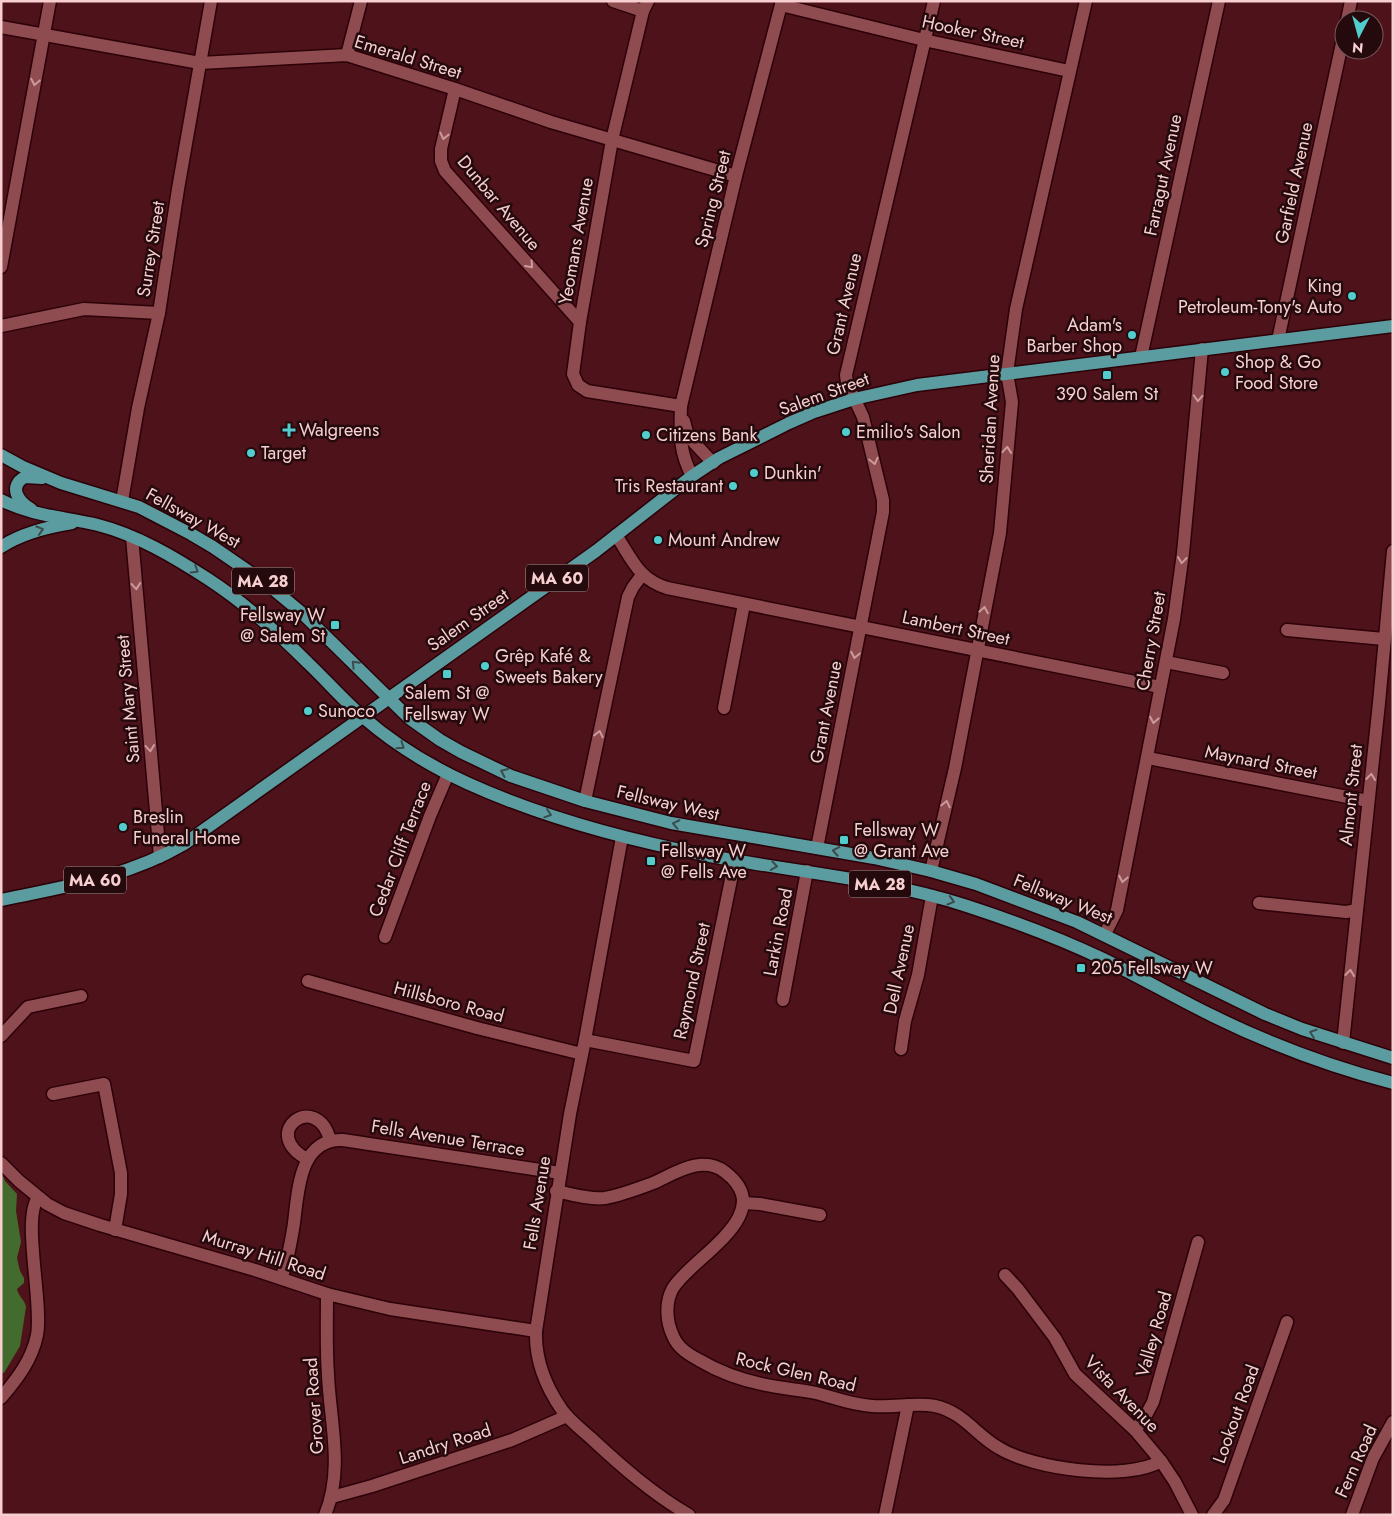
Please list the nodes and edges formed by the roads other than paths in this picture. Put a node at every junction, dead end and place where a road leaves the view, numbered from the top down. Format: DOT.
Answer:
graph roads {
  1 [pos="50,1"];
  2 [pos="211,1"];
  3 [pos="361,1"];
  4 [pos="613,1"];
  5 [pos="934,1"];
  6 [pos="1086,1"];
  7 [pos="1219,1"];
  8 [pos="782,3"];
  9 [pos="646,6"];
  10 [pos="1,27"];
  11 [pos="44,34"];
  12 [pos="924,40"];
  13 [pos="347,56"];
  14 [pos="1338,60"];
  15 [pos="200,63"];
  16 [pos="1069,71"];
  17 [pos="455,89"];
  18 [pos="612,140"];
  19 [pos="736,176"];
  20 [pos="1,267"];
  21 [pos="158,313"];
  22 [pos="580,322"];
  23 [pos="1,326"];
  24 [pos="1393,326"];
  25 [pos="1278,340"];
  26 [pos="1202,349"];
  27 [pos="1141,357"];
  28 [pos="1007,373"];
  29 [pos="854,399"];
  30 [pos="681,406"];
  31 [pos="1,454"];
  32 [pos="713,463"];
  33 [pos="692,476"];
  34 [pos="61,484"];
  35 [pos="1,500"];
  36 [pos="122,501"];
  37 [pos="42,515"];
  38 [pos="81,522"];
  39 [pos="616,536"];
  40 [pos="132,537"];
  41 [pos="1,547"];
  42 [pos="1393,550"];
  43 [pos="642,575"];
  44 [pos="744,604"];
  45 [pos="861,626"];
  46 [pos="1287,630"];
  47 [pos="1384,639"];
  48 [pos="977,650"];
  49 [pos="1388,654"];
  50 [pos="1166,662"];
  51 [pos="1222,673"];
  52 [pos="1160,687"];
  53 [pos="389,699"];
  54 [pos="724,708"];
  55 [pos="362,717"];
  56 [pos="1148,758"];
  57 [pos="448,774"];
  58 [pos="585,801"];
  59 [pos="1368,801"];
  60 [pos="622,837"];
  61 [pos="817,848"];
  62 [pos="160,857"];
  63 [pos="735,860"];
  64 [pos="807,871"];
  65 [pos="931,871"];
  66 [pos="932,896"];
  67 [pos="1,900"];
  68 [pos="1259,903"];
  69 [pos="1357,910"];
  70 [pos="1105,934"];
  71 [pos="385,937"];
  72 [pos="308,981"];
  73 [pos="81,996"];
  74 [pos="783,1000"];
  75 [pos="1,1036"];
  76 [pos="585,1040"];
  77 [pos="1343,1043"];
  78 [pos="901,1049"];
  79 [pos="582,1054"];
  80 [pos="1393,1058"];
  81 [pos="1393,1083"];
  82 [pos="53,1094"];
  83 [pos="330,1140"];
  84 [pos="307,1159"];
  85 [pos="1,1163"];
  86 [pos="560,1174"];
  87 [pos="556,1191"];
  88 [pos="38,1198"];
  89 [pos="743,1203"];
  90 [pos="820,1215"];
  91 [pos="115,1230"];
  92 [pos="1198,1242"];
  93 [pos="1004,1276"];
  94 [pos="281,1278"];
  95 [pos="326,1294"];
  96 [pos="1287,1322"];
  97 [pos="536,1331"];
  98 [pos="1,1398"];
  99 [pos="908,1405"];
  100 [pos="567,1416"];
  101 [pos="1393,1422"];
  102 [pos="1134,1430"];
  103 [pos="1160,1461"];
  104 [pos="332,1498"];
  105 [pos="325,1515"];
  106 [pos="688,1515"];
  107 [pos="885,1515"];
  108 [pos="1192,1515"];
  109 [pos="1213,1515"];
  110 [pos="1352,1515"];
  1 -- 11 [label="street"];
  2 -- 15 [label="street, Surrey Street"];
  3 -- 13 [label="street"];
  4 -- 9 [label="street"];
  5 -- 12 [label="street, Grant Avenue"];
  6 -- 16 [label="street, Sheridan Avenue"];
  7 -- 27 [label="street, Farragut Avenue"];
  8 -- 12 [label="street, Hooker Street"];
  8 -- 19 [label="street, Spring Street"];
  9 -- 18 [label="street, Yeomans Avenue"];
  10 -- 11 [label="street, Emerald Street"];
  11 -- 15 [label="street, Emerald Street"];
  11 -- 20 [label="street, one-way"];
  12 -- 16 [label="street, Hooker Street"];
  12 -- 29 [label="street, Grant Avenue"];
  13 -- 15 [label="street, Emerald Street"];
  13 -- 17 [label="street, Emerald Street"];
  14 -- 25 [label="street, Garfield Avenue"];
  15 -- 21 [label="street, Surrey Street"];
  16 -- 28 [label="street, Sheridan Avenue"];
  17 -- 18 [label="street, Emerald Street"];
  17 -- 22 [label="street, Dunbar Avenue, one-way"];
  18 -- 19 [label="street, Emerald Street"];
  18 -- 22 [label="street, Yeomans Avenue"];
  19 -- 30 [label="street, Spring Street"];
  21 -- 23 [label="street"];
  21 -- 36 [label="street, Surrey Street"];
  22 -- 30 [label="street, Yeomans Avenue"];
  24 -- 25 [label="main road, Salem Street / MA 60"];
  25 -- 26 [label="main road, Salem Street / MA 60"];
  26 -- 27 [label="main road, Salem Street / MA 60"];
  26 -- 50 [label="street, Cherry Street, one-way"];
  27 -- 28 [label="main road, Salem Street / MA 60"];
  28 -- 29 [label="main road, Salem Street / MA 60"];
  48 -- 28 [label="street, Sheridan Avenue, one-way"];
  29 -- 32 [label="main road, Salem Street / MA 60"];
  29 -- 45 [label="street, Grant Avenue, one-way"];
  30 -- 32 [label="street, Spring Street"];
  30 -- 33 [label="street, Spring Street"];
  31 -- 34 [label="main road, Fellsway West / MA 28"];
  32 -- 33 [label="main road, Salem Street / MA 60"];
  33 -- 39 [label="main road, Salem Street / MA 60"];
  34 -- 36 [label="main road, Fellsway West / MA 28"];
  34 -- 37 [label="main road"];
  35 -- 37 [label="main road, MA 28"];
  53 -- 36 [label="main road, Fellsway West / MA 28, one-way"];
  37 -- 38 [label="main road, MA 28"];
  38 -- 40 [label="main road, MA 28"];
  41 -- 38 [label="main road, one-way"];
  39 -- 43 [label="street, Lambert Street"];
  39 -- 53 [label="main road, Salem Street / MA 60"];
  40 -- 55 [label="main road, MA 28, one-way"];
  40 -- 62 [label="street, Saint Mary Street, one-way"];
  42 -- 47 [label="street, Almont Street"];
  43 -- 44 [label="street, Lambert Street"];
  58 -- 43 [label="street, one-way"];
  44 -- 45 [label="street, Lambert Street"];
  44 -- 54 [label="street"];
  45 -- 48 [label="street, Lambert Street"];
  45 -- 61 [label="street, Grant Avenue, one-way"];
  46 -- 47 [label="street"];
  47 -- 49 [label="street, Almont Street"];
  48 -- 52 [label="street, Lambert Street"];
  65 -- 48 [label="street, Sheridan Avenue, one-way"];
  59 -- 49 [label="street, Almont Street, one-way"];
  50 -- 51 [label="street"];
  50 -- 52 [label="street, Cherry Street"];
  52 -- 56 [label="street, Cherry Street, one-way"];
  53 -- 55 [label="main road, Salem Street / MA 60"];
  58 -- 53 [label="main road, Fellsway West / MA 28, one-way"];
  55 -- 57 [label="main road, MA 28, one-way"];
  55 -- 62 [label="main road, Salem Street / MA 60"];
  56 -- 59 [label="street, Maynard Street"];
  56 -- 70 [label="street, Cherry Street, one-way"];
  57 -- 60 [label="main road, MA 28, one-way"];
  57 -- 71 [label="street, Cedar Cliff Terrace"];
  61 -- 58 [label="main road, Fellsway West / MA 28, one-way"];
  59 -- 69 [label="street, Almont Street"];
  60 -- 63 [label="main road, MA 28"];
  60 -- 76 [label="street, Fells Avenue"];
  65 -- 61 [label="main road, Fellsway West / MA 28, one-way"];
  62 -- 67 [label="main road, MA 60"];
  63 -- 64 [label="main road, MA 28, one-way"];
  63 -- 76 [label="street, Raymond Street"];
  64 -- 66 [label="main road, MA 28"];
  64 -- 74 [label="street, Larkin Road"];
  65 -- 70 [label="main road, Fellsway West / MA 28"];
  66 -- 78 [label="street, Dell Avenue"];
  66 -- 81 [label="main road, MA 28, one-way"];
  68 -- 69 [label="street"];
  77 -- 69 [label="street, Almont Street, one-way"];
  77 -- 70 [label="main road, Fellsway West / MA 28, one-way"];
  72 -- 79 [label="street, Hillsboro Road"];
  73 -- 75 [label="street"];
  76 -- 79 [label="street, Fells Avenue"];
  77 -- 80 [label="main road, Fellsway West / MA 28"];
  79 -- 86 [label="street, Fells Avenue"];
  82 -- 91 [label="street"];
  83 -- 84 [label="street"];
  83 -- 84 [label="street"];
  83 -- 86 [label="street, Fells Avenue Terrace"];
  84 -- 94 [label="street"];
  85 -- 88 [label="street, Murray Hill Road"];
  86 -- 87 [label="street, Fells Avenue"];
  87 -- 89 [label="street"];
  87 -- 97 [label="street, Fells Avenue"];
  88 -- 91 [label="street, Murray Hill Road"];
  88 -- 98 [label="street"];
  89 -- 90 [label="street"];
  89 -- 99 [label="street, Rock Glen Road"];
  91 -- 94 [label="street, Murray Hill Road"];
  92 -- 102 [label="street, Valley Road"];
  93 -- 102 [label="street, Vista Avenue"];
  94 -- 95 [label="street, Murray Hill Road"];
  95 -- 97 [label="street, Murray Hill Road"];
  95 -- 104 [label="street, Grover Road"];
  96 -- 109 [label="street, Lookout Road"];
  97 -- 100 [label="street, Fells Avenue"];
  99 -- 103 [label="street, Rock Glen Road"];
  99 -- 107 [label="street"];
  100 -- 104 [label="street, Landry Road"];
  100 -- 106 [label="street, Fells Avenue"];
  101 -- 110 [label="street, Fern Road"];
  102 -- 103 [label="street, Vista Avenue"];
  103 -- 108 [label="street, Vista Avenue"];
  104 -- 105 [label="street, Grover Road"];
}
